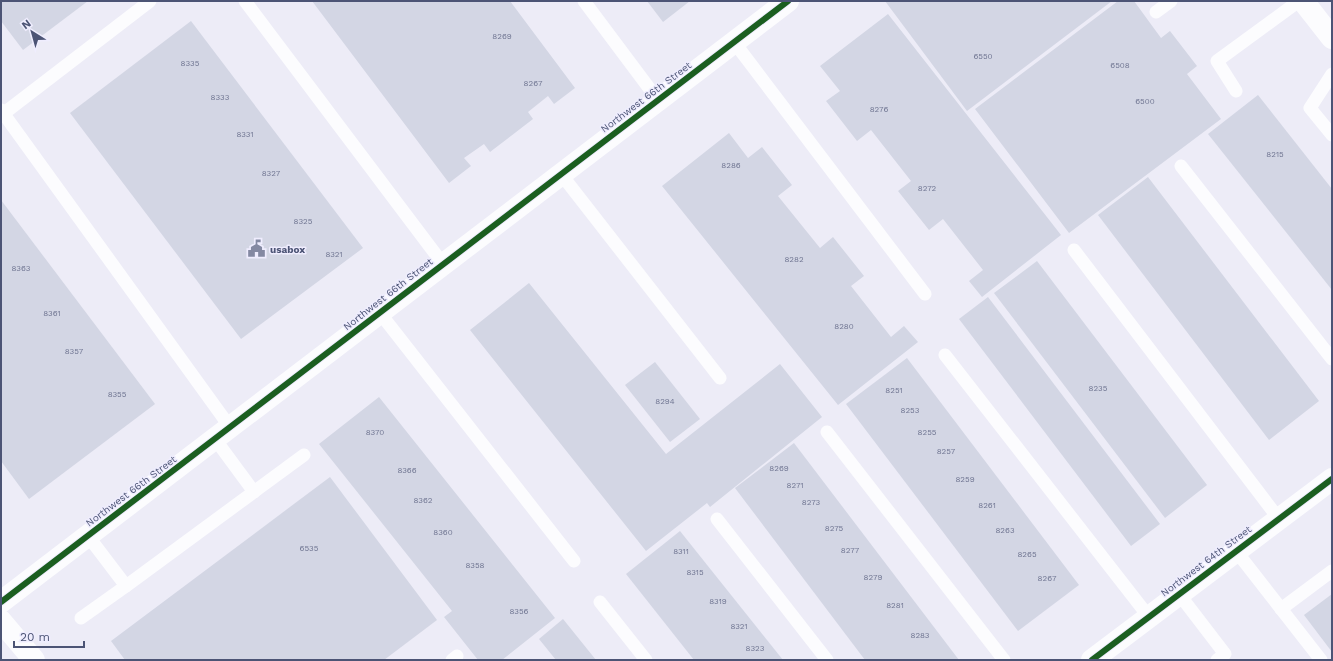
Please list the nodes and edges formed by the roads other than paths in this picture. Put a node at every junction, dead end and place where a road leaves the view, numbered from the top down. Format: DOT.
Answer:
graph roads {
  1 [pos="150,1"];
  2 [pos="245,1"];
  3 [pos="584,1"];
  4 [pos="788,1"];
  5 [pos="1171,1"];
  6 [pos="1299,1"];
  7 [pos="1303,1"];
  8 [pos="1156,12"];
  9 [pos="1332,38"];
  10 [pos="734,42"];
  11 [pos="1332,74"];
  12 [pos="1236,91"];
  13 [pos="658,100"];
  14 [pos="2,112"];
  15 [pos="1332,135"];
  16 [pos="1181,166"];
  17 [pos="561,174"];
  18 [pos="1074,250"];
  19 [pos="443,264"];
  20 [pos="926,294"];
  21 [pos="380,313"];
  22 [pos="945,355"];
  23 [pos="1332,359"];
  24 [pos="720,378"];
  25 [pos="827,432"];
  26 [pos="223,433"];
  27 [pos="304,454"];
  28 [pos="1332,479"];
  29 [pos="254,492"];
  30 [pos="717,519"];
  31 [pos="1279,519"];
  32 [pos="88,536"];
  33 [pos="1236,552"];
  34 [pos="574,561"];
  35 [pos="1332,571"];
  36 [pos="126,586"];
  37 [pos="1179,594"];
  38 [pos="1,602"];
  39 [pos="600,602"];
  40 [pos="1281,609"];
  41 [pos="1148,617"];
  42 [pos="81,618"];
  43 [pos="1,621"];
  44 [pos="1224,658"];
  45 [pos="34,660"];
  46 [pos="646,660"];
  47 [pos="827,660"];
  48 [pos="1004,660"];
  49 [pos="1092,660"];
  50 [pos="1321,660"];
  1 -- 14 [label="lane"];
  2 -- 19 [label="lane"];
  3 -- 13 [label="lane"];
  4 -- 10 [label="street, Northwest 66th Street"];
  5 -- 8 [label="lane"];
  6 -- 12 [label="lane"];
  7 -- 9 [label="street"];
  10 -- 13 [label="street, Northwest 66th Street"];
  10 -- 20 [label="lane"];
  11 -- 15 [label="lane"];
  13 -- 17 [label="street, Northwest 66th Street"];
  14 -- 26 [label="lane"];
  16 -- 23 [label="lane"];
  17 -- 19 [label="street, Northwest 66th Street"];
  17 -- 24 [label="lane"];
  18 -- 31 [label="lane"];
  19 -- 21 [label="street, Northwest 66th Street"];
  21 -- 26 [label="street, Northwest 66th Street"];
  21 -- 34 [label="lane"];
  22 -- 41 [label="lane"];
  25 -- 48 [label="lane"];
  26 -- 29 [label="lane"];
  26 -- 32 [label="street, Northwest 66th Street"];
  27 -- 29 [label="lane"];
  28 -- 31 [label="street, Northwest 64th Street"];
  29 -- 36 [label="lane"];
  30 -- 47 [label="lane"];
  31 -- 33 [label="street, Northwest 64th Street"];
  32 -- 36 [label="lane"];
  32 -- 38 [label="street, Northwest 66th Street"];
  33 -- 37 [label="street, Northwest 64th Street"];
  33 -- 40 [label="lane"];
  35 -- 40 [label="lane"];
  36 -- 42 [label="lane"];
  37 -- 41 [label="street, Northwest 64th Street"];
  37 -- 44 [label="lane"];
  39 -- 46 [label="lane"];
  40 -- 50 [label="lane"];
  41 -- 49 [label="street, Northwest 64th Street"];
  43 -- 45 [label="street"];
}
